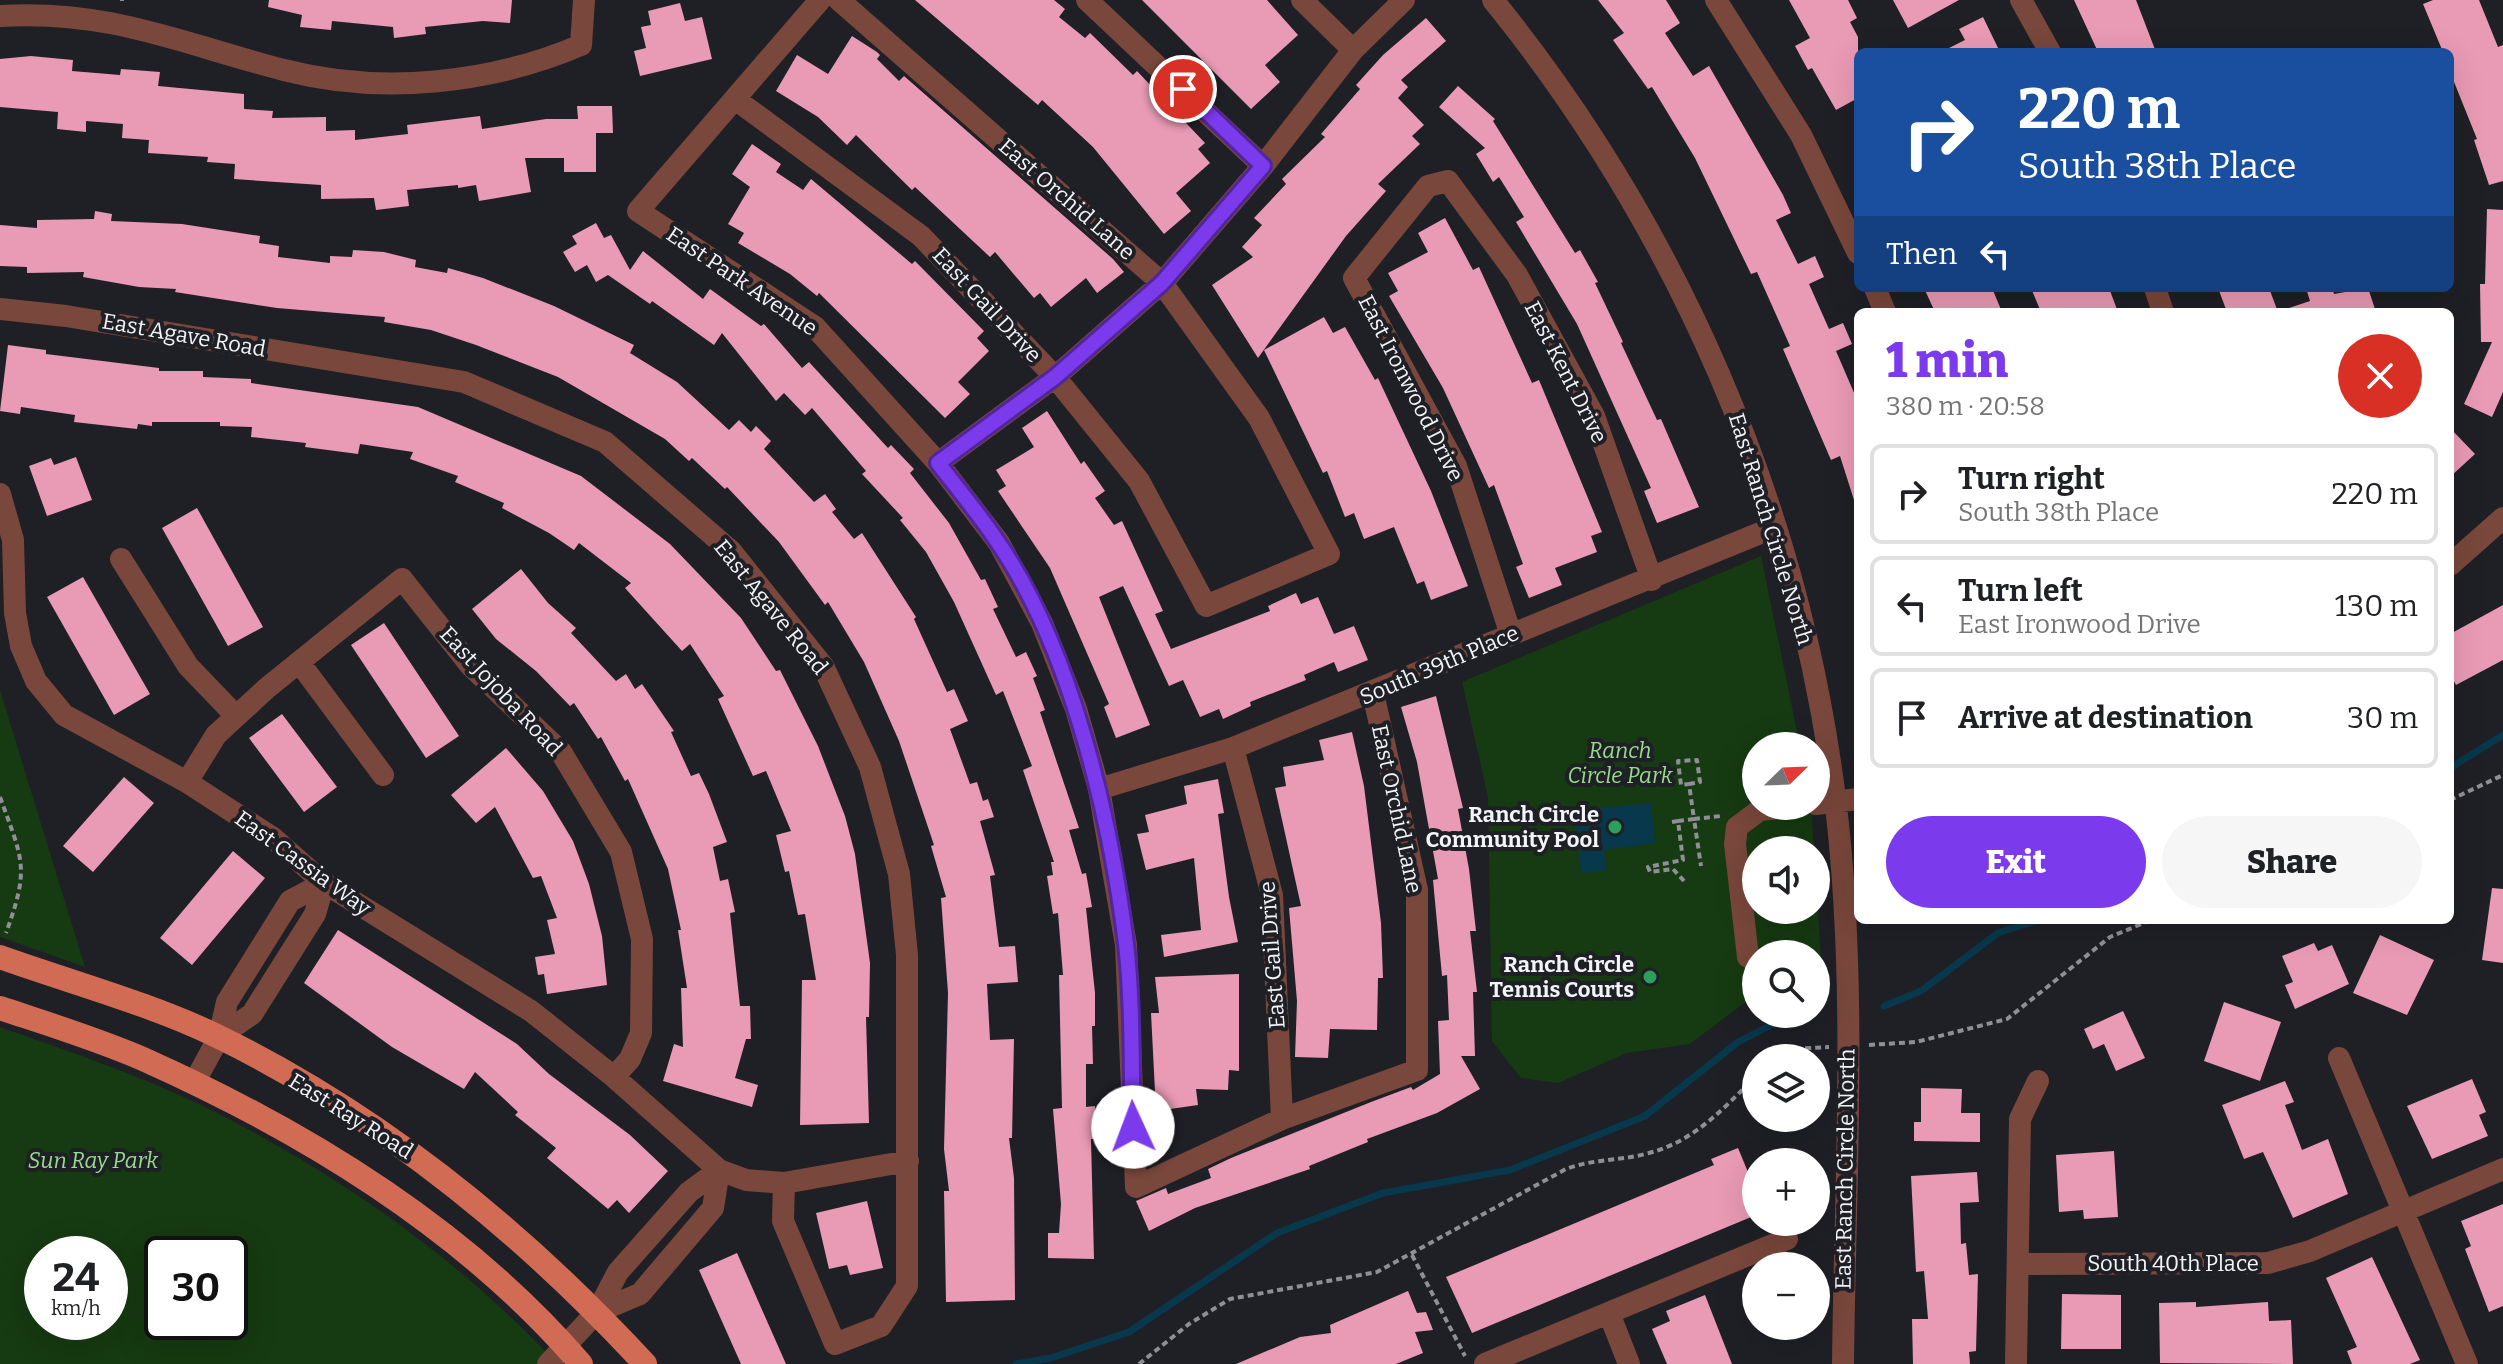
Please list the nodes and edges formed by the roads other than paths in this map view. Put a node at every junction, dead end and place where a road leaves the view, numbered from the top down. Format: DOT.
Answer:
graph roads {
  1 [pos="584,0"];
  2 [pos="820,0"];
  3 [pos="839,0"];
  4 [pos="1087,0"];
  5 [pos="1302,0"];
  6 [pos="1404,0"];
  7 [pos="1493,0"];
  8 [pos="1716,0"];
  9 [pos="2021,0"];
  10 [pos="0,16"];
  11 [pos="2048,48"];
  12 [pos="1353,50"];
  13 [pos="735,99"];
  14 [pos="1263,166"];
  15 [pos="1854,245"];
  16 [pos="1354,278"];
  17 [pos="1162,283"];
  18 [pos="0,309"];
  19 [pos="1055,377"];
  20 [pos="938,463"];
  21 [pos="0,494"];
  22 [pos="2503,518"];
  23 [pos="1775,527"];
  24 [pos="121,559"];
  25 [pos="2454,561"];
  26 [pos="1652,580"];
  27 [pos="1206,606"];
  28 [pos="1511,635"];
  29 [pos="299,662"];
  30 [pos="1373,693"];
  31 [pos="236,716"];
  32 [pos="1233,748"];
  33 [pos="383,775"];
  34 [pos="187,782"];
  35 [pos="1099,789"];
  36 [pos="1836,801"];
  37 [pos="1746,820"];
  38 [pos="324,883"];
  39 [pos="1746,940"];
  40 [pos="3,945"];
  41 [pos="0,1008"];
  42 [pos="219,1037"];
  43 [pos="2339,1058"];
  44 [pos="614,1077"];
  45 [pos="2038,1081"];
  46 [pos="194,1083"];
  47 [pos="1282,1119"];
  48 [pos="908,1161"];
  49 [pos="2503,1169"];
  50 [pos="719,1170"];
  51 [pos="784,1183"];
  52 [pos="2403,1212"];
  53 [pos="1787,1239"];
  54 [pos="2018,1264"];
  55 [pos="597,1312"];
  56 [pos="1609,1313"];
  57 [pos="573,1355"];
  58 [pos="548,1364"];
  59 [pos="645,1364"];
  60 [pos="1485,1364"];
  61 [pos="1629,1364"];
  62 [pos="1843,1364"];
  63 [pos="2016,1364"];
  64 [pos="2467,1364"];
  1 -- 10 [label="street"];
  2 -- 13 [label="street"];
  3 -- 17 [label="street, East Orchid Lane"];
  4 -- 14 [label="street"];
  5 -- 12 [label="street"];
  6 -- 12 [label="street"];
  7 -- 23 [label="street, East Ranch Circle North"];
  8 -- 15 [label="street"];
  9 -- 11 [label="street"];
  12 -- 14 [label="street"];
  13 -- 19 [label="street, East Gail Drive"];
  13 -- 20 [label="street, East Park Avenue"];
  14 -- 17 [label="street"];
  16 -- 26 [label="street, East Kent Drive"];
  16 -- 28 [label="street, East Ironwood Drive"];
  17 -- 19 [label="street"];
  17 -- 27 [label="street, East Orchid Lane"];
  18 -- 48 [label="street, East Agave Road"];
  19 -- 20 [label="street"];
  19 -- 27 [label="street, East Gail Drive"];
  20 -- 35 [label="street, East Park Avenue"];
  21 -- 34 [label="street, East Cassia Way"];
  22 -- 25 [label="street"];
  23 -- 26 [label="street, South 39th Place"];
  23 -- 36 [label="street, East Ranch Circle North"];
  24 -- 31 [label="street"];
  26 -- 28 [label="street, South 39th Place"];
  28 -- 30 [label="street, South 39th Place"];
  29 -- 31 [label="street"];
  29 -- 33 [label="street"];
  29 -- 44 [label="street, East Jojoba Road"];
  30 -- 32 [label="street, South 39th Place"];
  30 -- 47 [label="street, East Orchid Lane"];
  31 -- 34 [label="street"];
  32 -- 35 [label="street, South 39th Place"];
  32 -- 47 [label="street, East Gail Drive"];
  34 -- 38 [label="street, East Cassia Way"];
  35 -- 47 [label="street, East Park Avenue"];
  36 -- 62 [label="street, East Ranch Circle North"];
  37 -- 39 [label="street"];
  38 -- 42 [label="street"];
  38 -- 44 [label="street, East Cassia Way"];
  40 -- 42 [label="main road, East Ray Road"];
  41 -- 46 [label="main road, East Ray Road"];
  42 -- 46 [label="street"];
  42 -- 55 [label="main road, East Ray Road"];
  43 -- 52 [label="street"];
  44 -- 50 [label="street, East Cassia Way"];
  45 -- 54 [label="street"];
  46 -- 57 [label="main road, East Ray Road"];
  48 -- 51 [label="street"];
  48 -- 51 [label="street, East Agave Road"];
  49 -- 52 [label="street, South 40th Place"];
  50 -- 51 [label="street"];
  50 -- 55 [label="street"];
  50 -- 55 [label="street"];
  52 -- 54 [label="street, South 40th Place"];
  52 -- 64 [label="street"];
  53 -- 56 [label="street"];
  54 -- 63 [label="street"];
  55 -- 57 [label="street"];
  55 -- 59 [label="main road, East Ray Road"];
  56 -- 60 [label="street"];
  56 -- 61 [label="street"];
  57 -- 58 [label="street"];
}
